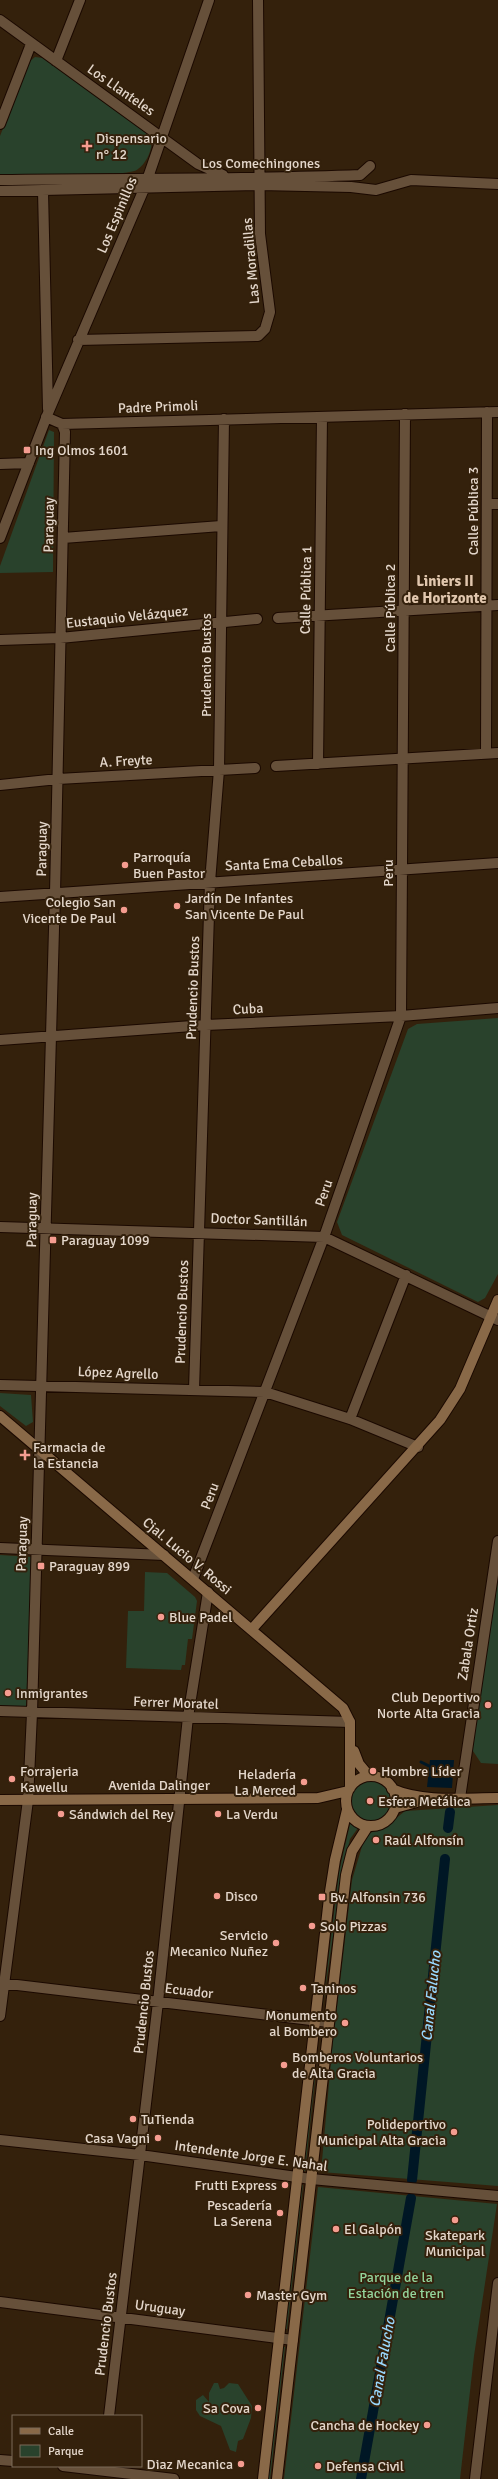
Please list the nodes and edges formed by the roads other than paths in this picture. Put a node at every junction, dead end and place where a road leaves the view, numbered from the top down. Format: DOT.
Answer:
graph roads {
  1 [pos="80,0"];
  2 [pos="209,0"];
  3 [pos="258,0"];
  4 [pos="0,20"];
  5 [pos="31,44"];
  6 [pos="56,61"];
  7 [pos="0,124"];
  8 [pos="162,136"];
  9 [pos="370,166"];
  10 [pos="148,178"];
  11 [pos="228,178"];
  12 [pos="0,180"];
  13 [pos="260,182"];
  14 [pos="498,184"];
  15 [pos="144,189"];
  16 [pos="0,191"];
  17 [pos="43,191"];
  18 [pos="78,340"];
  19 [pos="487,412"];
  20 [pos="498,412"];
  21 [pos="405,414"];
  22 [pos="47,415"];
  23 [pos="322,417"];
  24 [pos="224,419"];
  25 [pos="62,424"];
  26 [pos="29,463"];
  27 [pos="0,464"];
  28 [pos="487,504"];
  29 [pos="498,504"];
  30 [pos="221,526"];
  31 [pos="0,538"];
  32 [pos="63,538"];
  33 [pos="498,605"];
  34 [pos="487,606"];
  35 [pos="404,611"];
  36 [pos="320,616"];
  37 [pos="278,618"];
  38 [pos="257,619"];
  39 [pos="220,622"];
  40 [pos="60,638"];
  41 [pos="0,640"];
  42 [pos="498,753"];
  43 [pos="486,754"];
  44 [pos="403,759"];
  45 [pos="318,764"];
  46 [pos="276,766"];
  47 [pos="255,768"];
  48 [pos="219,770"];
  49 [pos="58,779"];
  50 [pos="0,785"];
  51 [pos="402,801"];
  52 [pos="498,863"];
  53 [pos="402,871"];
  54 [pos="210,882"];
  55 [pos="56,893"];
  56 [pos="0,897"];
  57 [pos="498,1008"];
  58 [pos="401,1016"];
  59 [pos="206,1025"];
  60 [pos="50,1038"];
  61 [pos="0,1040"];
  62 [pos="0,1227"];
  63 [pos="45,1228"];
  64 [pos="198,1232"];
  65 [pos="324,1237"];
  66 [pos="406,1275"];
  67 [pos="498,1300"];
  68 [pos="494,1318"];
  69 [pos="0,1385"];
  70 [pos="42,1385"];
  71 [pos="194,1390"];
  72 [pos="265,1392"];
  73 [pos="0,1416"];
  74 [pos="350,1419"];
  75 [pos="418,1447"];
  76 [pos="41,1449"];
  77 [pos="498,1541"];
  78 [pos="0,1548"];
  79 [pos="36,1549"];
  80 [pos="164,1555"];
  81 [pos="193,1579"];
  82 [pos="208,1592"];
  83 [pos="252,1629"];
  84 [pos="0,1711"];
  85 [pos="32,1713"];
  86 [pos="188,1717"];
  87 [pos="350,1722"];
  88 [pos="351,1735"];
  89 [pos="369,1776"];
  90 [pos="349,1789"];
  91 [pos="392,1789"];
  92 [pos="318,1798"];
  93 [pos="436,1798"];
  94 [pos="460,1798"];
  95 [pos="498,1798"];
  96 [pos="0,1800"];
  97 [pos="28,1800"];
  98 [pos="179,1800"];
  99 [pos="347,1808"];
  100 [pos="395,1808"];
  101 [pos="368,1826"];
  102 [pos="2,1983"];
  103 [pos="158,2002"];
  104 [pos="0,2016"];
  105 [pos="314,2020"];
  106 [pos="328,2022"];
  107 [pos="309,2070"];
  108 [pos="322,2072"];
  109 [pos="0,2140"];
  110 [pos="140,2156"];
  111 [pos="297,2178"];
  112 [pos="311,2179"];
  113 [pos="498,2196"];
  114 [pos="498,2283"];
  115 [pos="0,2302"];
  116 [pos="120,2316"];
  117 [pos="278,2338"];
  118 [pos="293,2340"];
  119 [pos="494,2358"];
  120 [pos="109,2415"];
  121 [pos="0,2460"];
  122 [pos="12,2461"];
  123 [pos="70,2467"];
  124 [pos="103,2472"];
  125 [pos="174,2479"];
  126 [pos="263,2479"];
  127 [pos="277,2479"];
  128 [pos="476,2479"];
  1 -- 6 [label="street"];
  2 -- 8 [label="street, Los Espinillos"];
  3 -- 13 [label="street, Las Moradillas"];
  4 -- 5 [label="street, Los Llanteles"];
  5 -- 6 [label="street, Los Llanteles"];
  5 -- 7 [label="street"];
  6 -- 8 [label="street, Los Llanteles"];
  8 -- 10 [label="street, Los Espinillos"];
  8 -- 11 [label="street, Los Llanteles"];
  9 -- 13 [label="street, Los Comechingones"];
  10 -- 11 [label="street, Los Comechingones"];
  10 -- 12 [label="street, Los Comechingones"];
  10 -- 15 [label="street, Los Espinillos"];
  11 -- 13 [label="street, Los Comechingones"];
  13 -- 14 [label="street, Los Comechingones"];
  13 -- 15 [label="street"];
  13 -- 18 [label="street, Las Moradillas"];
  15 -- 17 [label="street"];
  15 -- 18 [label="street, Los Espinillos"];
  16 -- 17 [label="street"];
  17 -- 22 [label="street"];
  18 -- 22 [label="street, Los Espinillos"];
  19 -- 20 [label="street, Padre Primoli"];
  19 -- 21 [label="street, Padre Primoli"];
  19 -- 28 [label="street, Calle Pública 3"];
  21 -- 23 [label="street, Padre Primoli"];
  21 -- 35 [label="street, Calle Pública 2"];
  22 -- 25 [label="street, Padre Primoli"];
  22 -- 26 [label="street, Los Espinillos"];
  23 -- 24 [label="street, Padre Primoli"];
  23 -- 36 [label="street, Calle Pública 1"];
  24 -- 25 [label="street, Padre Primoli"];
  24 -- 30 [label="street, Prudencio Bustos"];
  25 -- 32 [label="street, Paraguay"];
  26 -- 27 [label="street"];
  26 -- 31 [label="street, Los Espinillos"];
  28 -- 29 [label="street"];
  28 -- 34 [label="street, Calle Pública 3"];
  30 -- 32 [label="street"];
  30 -- 39 [label="street, Prudencio Bustos"];
  32 -- 40 [label="street, Paraguay"];
  33 -- 34 [label="street"];
  34 -- 35 [label="street"];
  34 -- 43 [label="street, Calle Pública 3"];
  35 -- 36 [label="street"];
  35 -- 44 [label="street, Calle Pública 2"];
  36 -- 37 [label="street"];
  36 -- 45 [label="street, Calle Pública 1"];
  38 -- 39 [label="street, Eustaquio Velázquez"];
  39 -- 40 [label="street, Eustaquio Velázquez"];
  39 -- 48 [label="street, Prudencio Bustos"];
  40 -- 41 [label="street, Eustaquio Velázquez"];
  40 -- 49 [label="street, Paraguay"];
  42 -- 43 [label="street"];
  43 -- 44 [label="street"];
  44 -- 45 [label="street"];
  44 -- 51 [label="street, Calle Pública 2"];
  45 -- 46 [label="street"];
  47 -- 48 [label="street, A. Freyte"];
  48 -- 49 [label="street, A. Freyte"];
  48 -- 54 [label="street, Prudencio Bustos"];
  49 -- 50 [label="street, A. Freyte"];
  49 -- 55 [label="street, Paraguay"];
  51 -- 53 [label="street, Peru"];
  52 -- 53 [label="street, Santa Ema Ceballos"];
  53 -- 54 [label="street, Santa Ema Ceballos"];
  53 -- 58 [label="street, Peru"];
  54 -- 55 [label="street, Santa Ema Ceballos"];
  54 -- 59 [label="street, Prudencio Bustos"];
  55 -- 56 [label="street, Santa Ema Ceballos"];
  55 -- 60 [label="street, Paraguay"];
  57 -- 58 [label="street, Cuba"];
  58 -- 59 [label="street, Cuba"];
  58 -- 65 [label="street, Peru"];
  59 -- 60 [label="street, Cuba"];
  59 -- 64 [label="street, Prudencio Bustos"];
  60 -- 61 [label="street, Cuba"];
  60 -- 63 [label="street, Paraguay"];
  62 -- 63 [label="street, Doctor Santillán"];
  63 -- 64 [label="street, Doctor Santillán"];
  63 -- 70 [label="street, Paraguay"];
  64 -- 65 [label="street, Doctor Santillán"];
  64 -- 71 [label="street, Prudencio Bustos"];
  65 -- 66 [label="street, Doctor Santillán"];
  65 -- 72 [label="street, Peru"];
  66 -- 68 [label="street, Doctor Santillán"];
  66 -- 74 [label="street"];
  67 -- 68 [label="main road"];
  68 -- 75 [label="main road"];
  69 -- 70 [label="street, López Agrello"];
  70 -- 71 [label="street, López Agrello"];
  70 -- 76 [label="street, Paraguay"];
  71 -- 72 [label="street, López Agrello"];
  72 -- 74 [label="street, López Agrello"];
  72 -- 81 [label="street, Peru"];
  73 -- 76 [label="main road, Cjal. Lucio V. Rossi"];
  74 -- 75 [label="street, López Agrello"];
  75 -- 83 [label="main road"];
  76 -- 79 [label="street, Paraguay"];
  76 -- 80 [label="main road, Cjal. Lucio V. Rossi"];
  77 -- 94 [label="street, Zabala Ortiz"];
  78 -- 79 [label="street"];
  79 -- 80 [label="street"];
  79 -- 85 [label="street, Paraguay"];
  80 -- 81 [label="main road, Cjal. Lucio V. Rossi"];
  81 -- 82 [label="main road, Cjal. Lucio V. Rossi"];
  82 -- 83 [label="main road, Cjal. Lucio V. Rossi"];
  82 -- 86 [label="street, Prudencio Bustos"];
  83 -- 87 [label="main road, Cjal. Lucio V. Rossi"];
  84 -- 85 [label="street, Ferrer Moratel"];
  85 -- 86 [label="street, Ferrer Moratel"];
  85 -- 97 [label="street, Paraguay"];
  86 -- 87 [label="street, Ferrer Moratel"];
  86 -- 98 [label="street, Prudencio Bustos"];
  87 -- 88 [label="main road"];
  88 -- 89 [label="main road"];
  88 -- 90 [label="main road"];
  89 -- 90 [label="main road"];
  89 -- 91 [label="main road"];
  90 -- 92 [label="main road, Avenida Dalinger"];
  90 -- 99 [label="main road"];
  91 -- 93 [label="main road"];
  91 -- 100 [label="main road"];
  92 -- 98 [label="main road, Avenida Dalinger"];
  92 -- 99 [label="main road, Avenida Dalinger"];
  93 -- 94 [label="main road"];
  93 -- 100 [label="main road"];
  94 -- 95 [label="main road"];
  96 -- 97 [label="main road, Avenida Dalinger"];
  97 -- 98 [label="main road, Avenida Dalinger"];
  97 -- 102 [label="street, Paraguay"];
  98 -- 103 [label="street, Prudencio Bustos"];
  99 -- 101 [label="main road"];
  99 -- 105 [label="main road"];
  100 -- 101 [label="main road"];
  101 -- 106 [label="main road"];
  102 -- 103 [label="street, Ecuador"];
  102 -- 104 [label="street, Paraguay"];
  103 -- 105 [label="street, Ecuador"];
  103 -- 110 [label="street, Prudencio Bustos"];
  105 -- 106 [label="street, Ecuador"];
  105 -- 107 [label="main road"];
  106 -- 108 [label="main road"];
  107 -- 108 [label="main road"];
  107 -- 111 [label="main road"];
  108 -- 112 [label="main road"];
  109 -- 110 [label="street, Intendente Jorge E. Nahal"];
  110 -- 111 [label="street, Intendente Jorge E. Nahal"];
  110 -- 116 [label="street, Prudencio Bustos"];
  111 -- 112 [label="street, Intendente Jorge E. Nahal"];
  111 -- 117 [label="main road"];
  112 -- 113 [label="street, Intendente Jorge E. Nahal"];
  112 -- 118 [label="main road"];
  114 -- 119 [label="street"];
  115 -- 116 [label="street, Uruguay"];
  116 -- 117 [label="street, Uruguay"];
  116 -- 120 [label="street, Prudencio Bustos"];
  117 -- 118 [label="street, Uruguay"];
  117 -- 126 [label="main road"];
  118 -- 127 [label="main road"];
  119 -- 128 [label="street"];
  121 -- 122 [label="street"];
  123 -- 124 [label="street"];
  124 -- 125 [label="street"];
}
